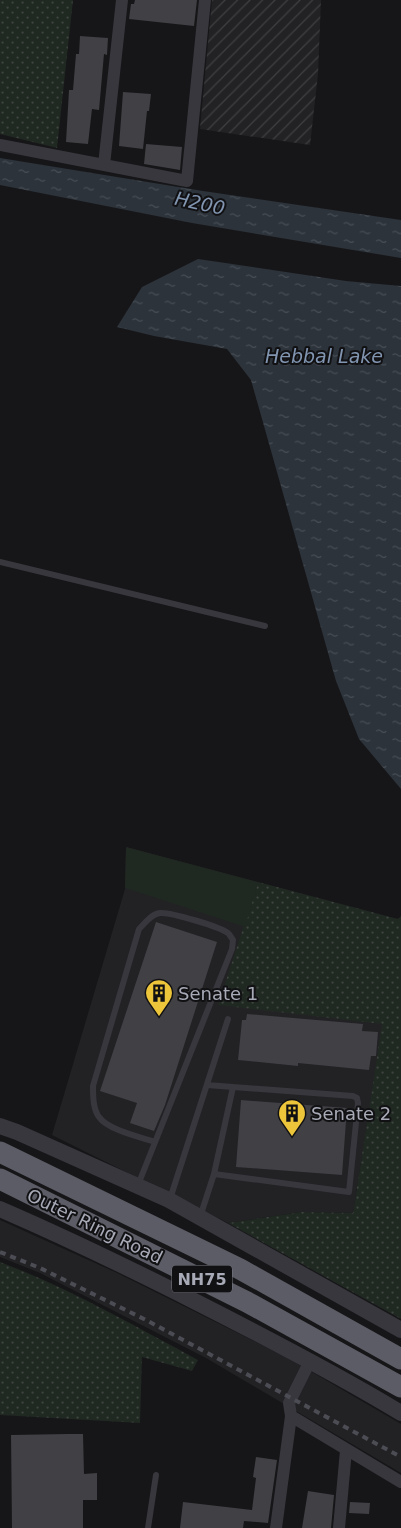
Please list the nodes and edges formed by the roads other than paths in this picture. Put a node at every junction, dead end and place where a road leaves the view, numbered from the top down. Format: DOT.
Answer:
graph roads {
  1 [pos="122,0"];
  2 [pos="205,0"];
  3 [pos="0,145"];
  4 [pos="104,165"];
  5 [pos="0,562"];
  6 [pos="266,626"];
  7 [pos="228,1020"];
  8 [pos="207,1085"];
  9 [pos="233,1087"];
  10 [pos="0,1126"];
  11 [pos="156,1142"];
  12 [pos="0,1152"];
  13 [pos="214,1174"];
  14 [pos="0,1179"];
  15 [pos="138,1186"];
  16 [pos="170,1200"];
  17 [pos="0,1209"];
  18 [pos="200,1217"];
  19 [pos="401,1330"];
  20 [pos="401,1359"];
  21 [pos="310,1361"];
  22 [pos="401,1387"];
  23 [pos="401,1413"];
  24 [pos="291,1416"];
  25 [pos="346,1450"];
  26 [pos="156,1475"];
  27 [pos="401,1482"];
  28 [pos="148,1528"];
  29 [pos="276,1528"];
  30 [pos="339,1528"];
  1 -- 4 [label="street"];
  2 -- 4 [label="street"];
  3 -- 4 [label="street"];
  5 -- 6 [label="lane"];
  7 -- 8 [label="lane"];
  8 -- 9 [label="lane"];
  8 -- 16 [label="lane"];
  9 -- 13 [label="lane"];
  9 -- 13 [label="lane"];
  10 -- 15 [label="street"];
  11 -- 11 [label="lane"];
  11 -- 15 [label="lane"];
  12 -- 20 [label="highway, Outer Ring Road / NH75"];
  13 -- 18 [label="lane"];
  14 -- 22 [label="highway, Outer Ring Road / NH75"];
  15 -- 16 [label="street"];
  16 -- 18 [label="street"];
  17 -- 21 [label="street"];
  18 -- 19 [label="street"];
  21 -- 23 [label="street"];
  21 -- 24 [label="street"];
  24 -- 25 [label="street"];
  24 -- 29 [label="street"];
  25 -- 27 [label="street"];
  25 -- 30 [label="street"];
  26 -- 28 [label="lane"];
}
